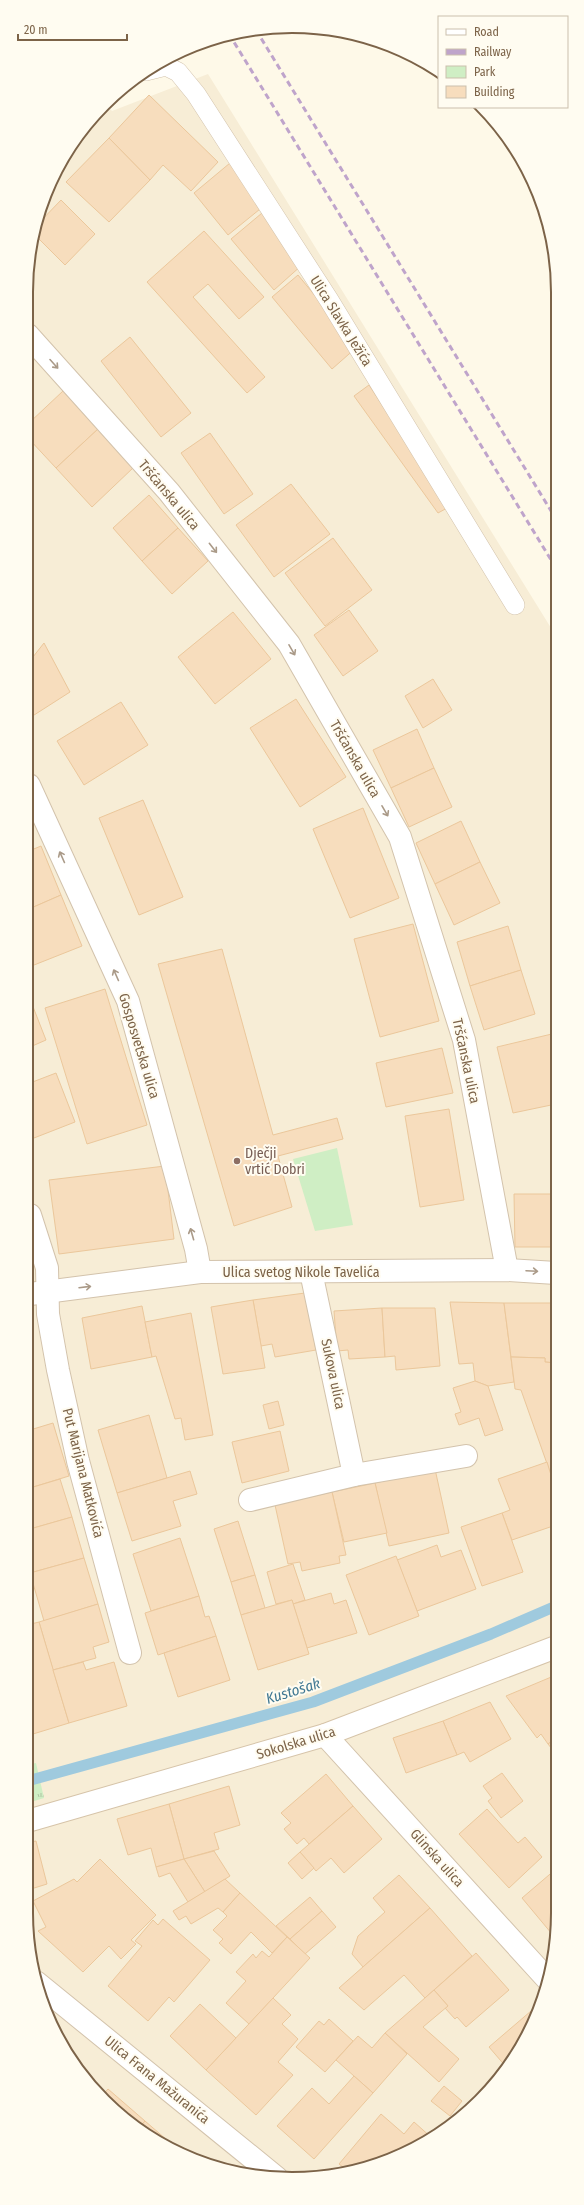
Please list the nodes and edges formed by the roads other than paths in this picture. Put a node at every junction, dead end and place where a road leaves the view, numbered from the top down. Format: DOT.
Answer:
graph roads {
  1 [pos="166,66"];
  2 [pos="33,341"];
  3 [pos="515,605"];
  4 [pos="33,794"];
  5 [pos="33,1224"];
  6 [pos="507,1270"];
  7 [pos="200,1272"];
  8 [pos="311,1272"];
  9 [pos="551,1273"];
  10 [pos="38,1293"];
  11 [pos="466,1456"];
  12 [pos="354,1475"];
  13 [pos="250,1500"];
  14 [pos="551,1649"];
  15 [pos="130,1653"];
  16 [pos="325,1735"];
  17 [pos="33,1819"];
  18 [pos="543,1975"];
  19 [pos="45,1989"];
  20 [pos="268,2171"];
  1 -- 3 [label="lane, Ulica Slavka Ježića"];
  2 -- 6 [label="street, Tršćanska ulica, one-way"];
  7 -- 4 [label="street, Gosposvetska ulica, one-way"];
  5 -- 10 [label="street"];
  6 -- 8 [label="street, Ulica svetog Nikole Tavelića"];
  6 -- 9 [label="street, Ulica svetog Nikole Tavelića, one-way"];
  7 -- 8 [label="street, Ulica svetog Nikole Tavelića"];
  10 -- 7 [label="street, Ulica svetog Nikole Tavelića, one-way"];
  8 -- 12 [label="street, Sukova ulica"];
  10 -- 15 [label="street, Put Marijana Matkovića"];
  11 -- 12 [label="street"];
  12 -- 13 [label="street"];
  14 -- 16 [label="street, Sokolska ulica"];
  16 -- 17 [label="street, Sokolska ulica"];
  16 -- 18 [label="street, Glinska ulica"];
  19 -- 20 [label="street, Ulica Frana Mažuranića"];
}
